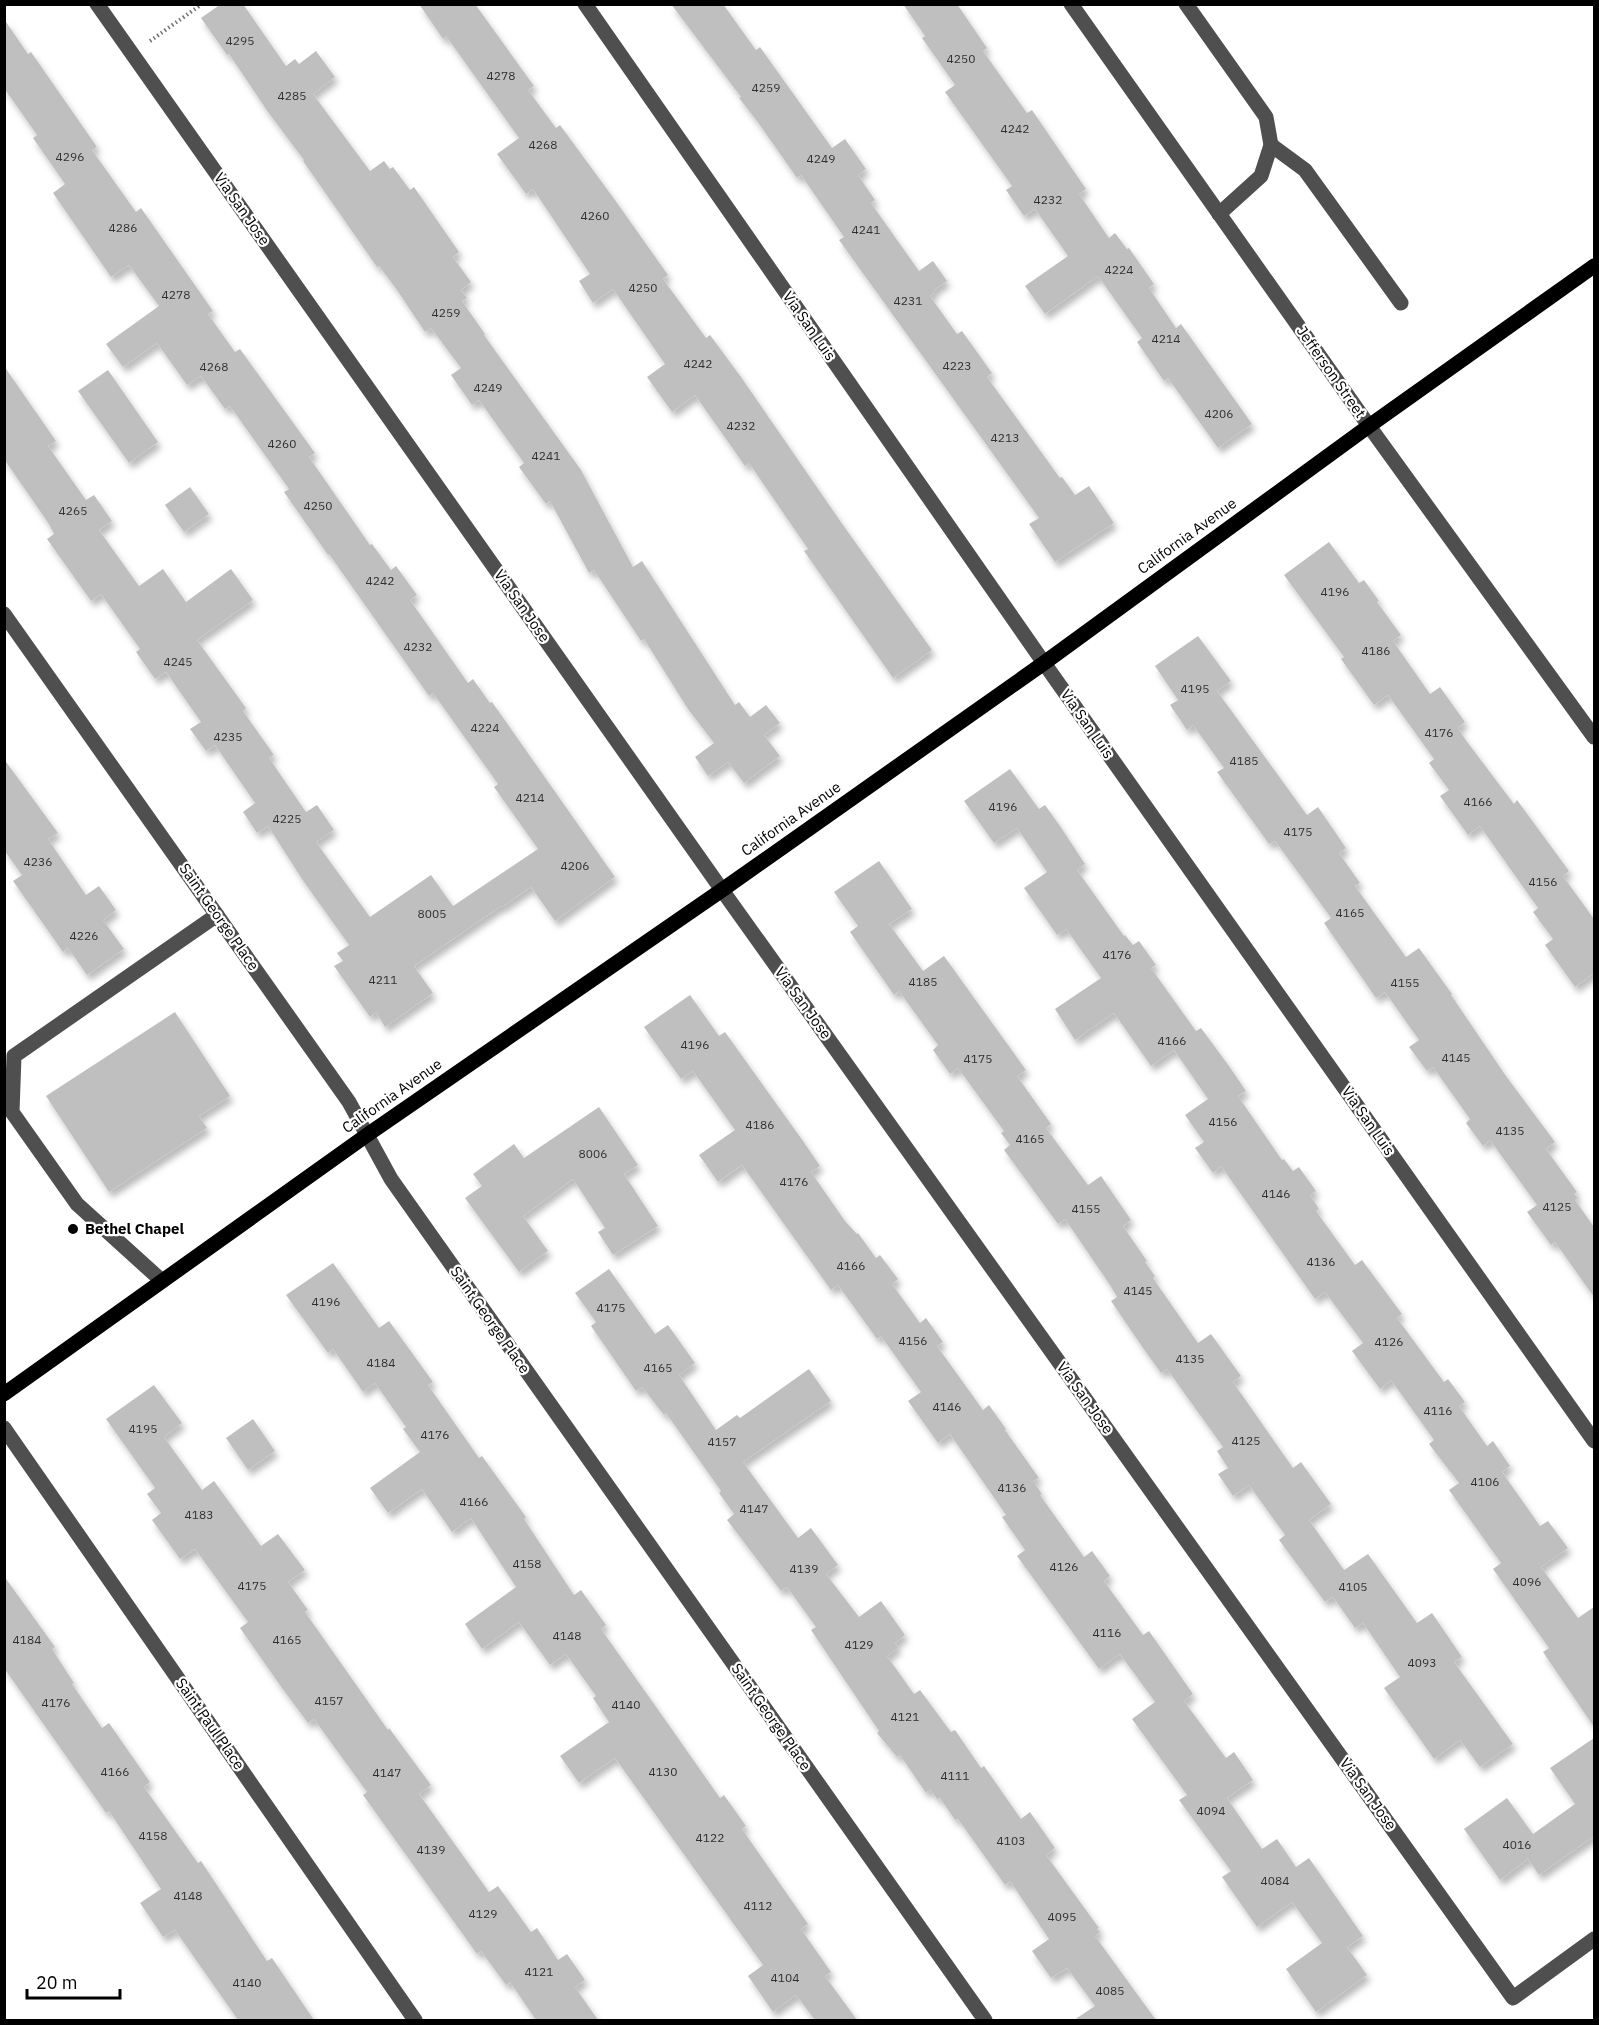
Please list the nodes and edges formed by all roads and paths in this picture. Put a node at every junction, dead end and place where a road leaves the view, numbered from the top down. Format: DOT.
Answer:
graph roads {
  1 [pos="98,4"];
  2 [pos="202,4"];
  3 [pos="585,4"];
  4 [pos="1071,4"];
  5 [pos="1186,4"];
  6 [pos="132,53"];
  7 [pos="1270,145"];
  8 [pos="1219,214"];
  9 [pos="1594,266"];
  10 [pos="1401,303"];
  11 [pos="1369,426"];
  12 [pos="4,614"];
  13 [pos="1044,663"];
  14 [pos="1594,738"];
  15 [pos="722,890"];
  16 [pos="217,915"];
  17 [pos="367,1135"];
  18 [pos="162,1281"];
  19 [pos="4,1394"];
  20 [pos="4,1428"];
  21 [pos="1594,1441"];
  22 [pos="1594,1939"];
  23 [pos="415,2020"];
  24 [pos="985,2020"];
  1 -- 6 [label="street, Via San Jose"];
  2 -- 6 [label="path"];
  3 -- 13 [label="street, Via San Luis"];
  4 -- 8 [label="street, Jefferson Street"];
  5 -- 7 [label="street"];
  6 -- 15 [label="street, Via San Jose"];
  7 -- 8 [label="street"];
  7 -- 10 [label="street"];
  8 -- 11 [label="street, Jefferson Street"];
  9 -- 11 [label="main road, California Avenue"];
  11 -- 13 [label="main road, California Avenue"];
  11 -- 14 [label="street, Jefferson Street"];
  12 -- 16 [label="street, Saint George Place"];
  13 -- 15 [label="main road, California Avenue"];
  13 -- 21 [label="street, Via San Luis"];
  15 -- 17 [label="main road, California Avenue"];
  15 -- 22 [label="street, Via San Jose"];
  16 -- 17 [label="street, Saint George Place"];
  16 -- 18 [label="street"];
  17 -- 18 [label="main road, California Avenue"];
  17 -- 24 [label="street, Saint George Place"];
  18 -- 19 [label="main road, California Avenue"];
  20 -- 23 [label="street, Saint Paul Place"];
}
